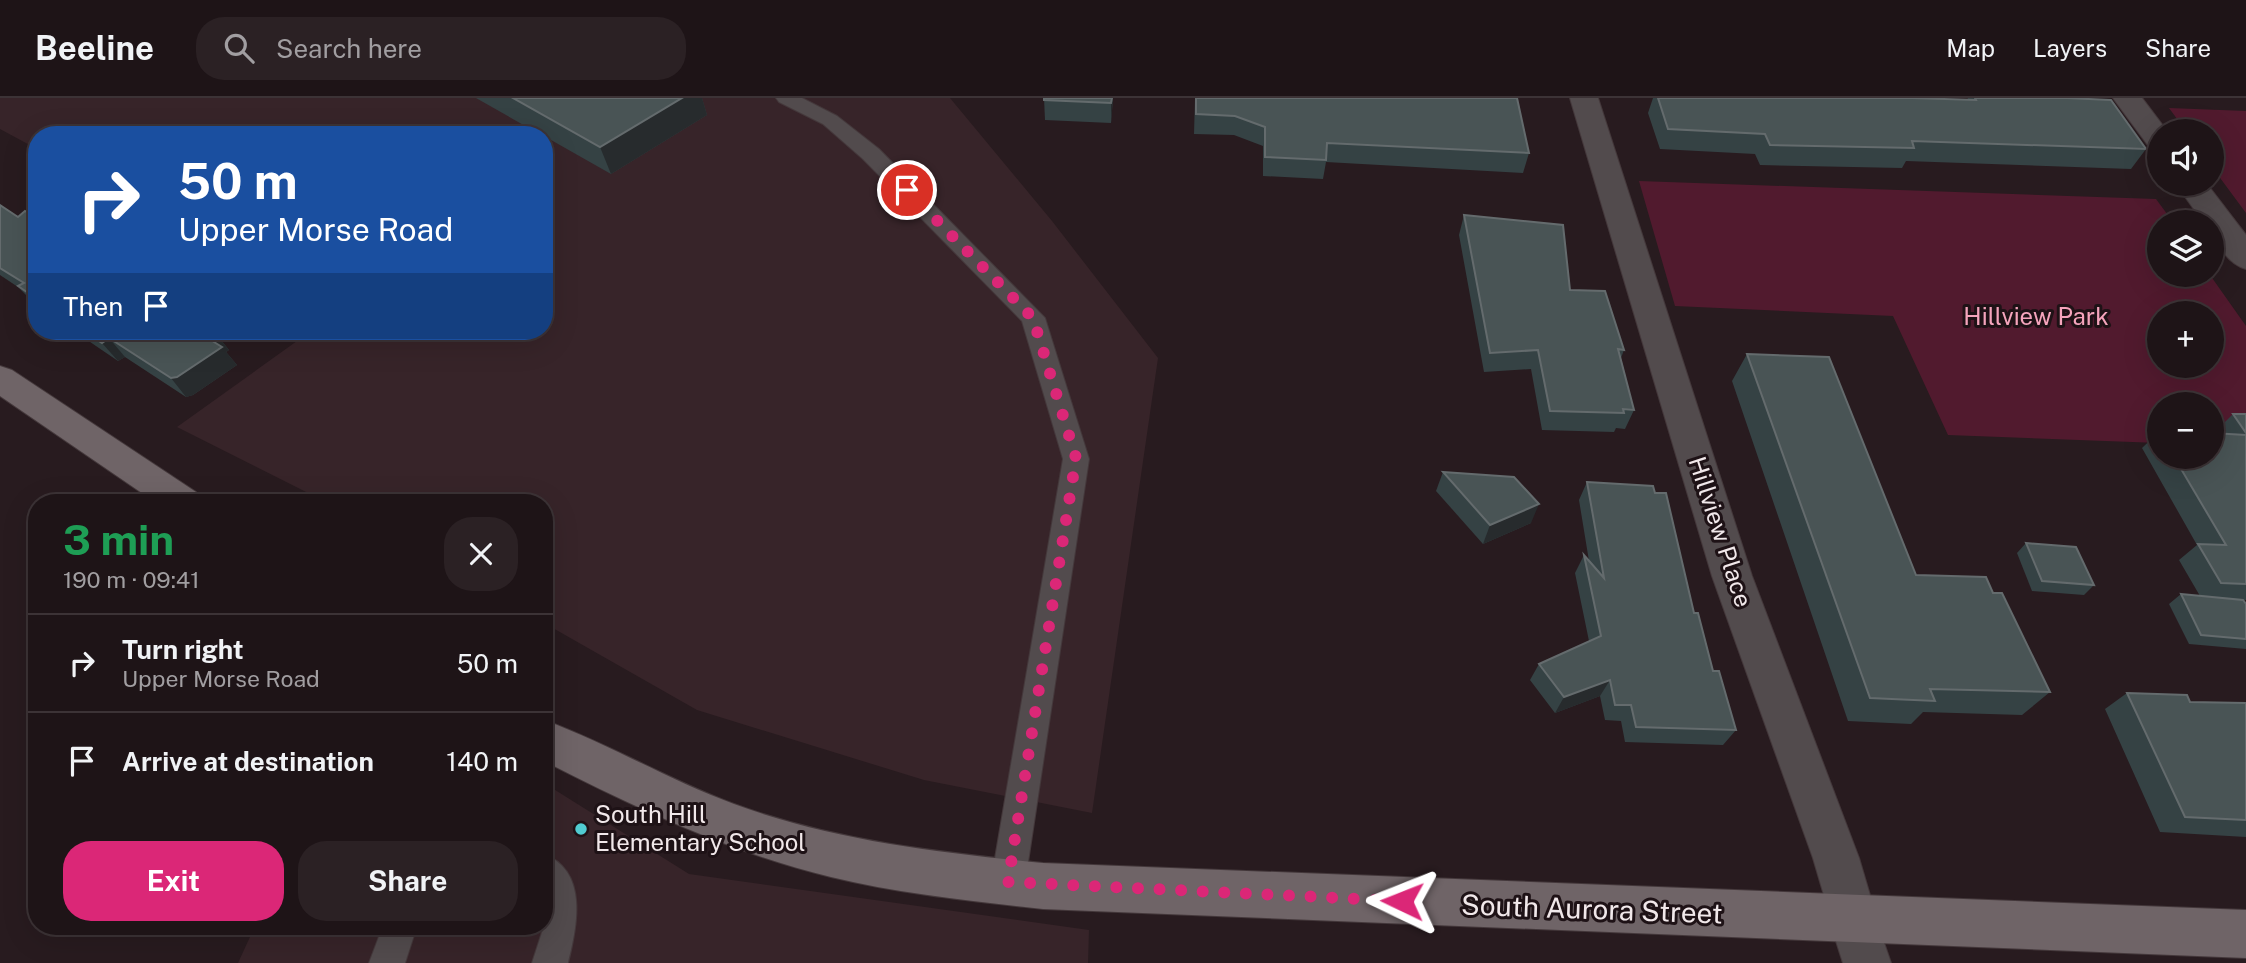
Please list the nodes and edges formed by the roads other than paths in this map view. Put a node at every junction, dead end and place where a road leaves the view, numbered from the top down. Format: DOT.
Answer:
graph roads {
  1 [pos="786,98"];
  2 [pos="1584,98"];
  3 [pos="2127,98"];
  4 [pos="2147,125"];
  5 [pos="2199,196"];
  6 [pos="2246,258"];
  7 [pos="0,379"];
  8 [pos="171,494"];
  9 [pos="553,744"];
  10 [pos="553,880"];
  11 [pos="1008,882"];
  12 [pos="2246,934"];
  13 [pos="397,935"];
  14 [pos="1860,941"];
  15 [pos="387,963"];
  16 [pos="550,963"];
  1 -- 11 [label="lane"];
  2 -- 14 [label="street, Hillview Place"];
  3 -- 4 [label="street"];
  5 -- 6 [label="street"];
  7 -- 8 [label="main road"];
  9 -- 11 [label="main road, South Aurora Street"];
  10 -- 16 [label="lane"];
  11 -- 14 [label="main road, South Aurora Street"];
  12 -- 14 [label="main road, South Aurora Street"];
  13 -- 15 [label="lane"];
}
